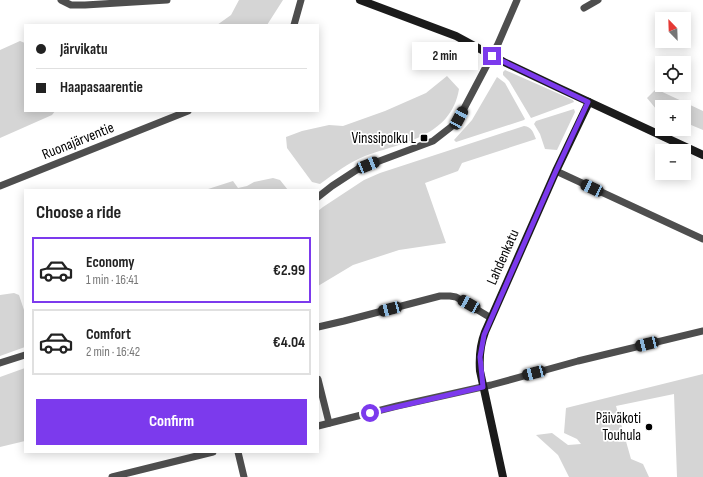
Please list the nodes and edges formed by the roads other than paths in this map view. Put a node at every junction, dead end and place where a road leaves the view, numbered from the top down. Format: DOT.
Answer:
graph roads {
  1 [pos="61,0"];
  2 [pos="167,0"];
  3 [pos="301,0"];
  4 [pos="360,0"];
  5 [pos="517,0"];
  6 [pos="598,0"];
  7 [pos="584,8"];
  8 [pos="294,24"];
  9 [pos="492,56"];
  10 [pos="588,102"];
  11 [pos="185,112"];
  12 [pos="703,155"];
  13 [pos="556,171"];
  14 [pos="0,186"];
  15 [pos="319,196"];
  16 [pos="703,239"];
  17 [pos="491,318"];
  18 [pos="319,326"];
  19 [pos="703,331"];
  20 [pos="24,355"];
  21 [pos="0,363"];
  22 [pos="319,383"];
  23 [pos="483,387"];
  24 [pos="329,423"];
  25 [pos="319,426"];
  26 [pos="209,453"];
  27 [pos="238,453"];
  28 [pos="112,477"];
  29 [pos="244,477"];
  30 [pos="503,477"];
  1 -- 2 [label="street"];
  3 -- 8 [label="street"];
  4 -- 9 [label="main road"];
  5 -- 9 [label="street"];
  6 -- 7 [label="street"];
  9 -- 10 [label="main road"];
  9 -- 15 [label="street"];
  10 -- 12 [label="main road"];
  10 -- 13 [label="main road, Lahdenkatu"];
  11 -- 14 [label="street, Ruonajärventie"];
  13 -- 16 [label="street"];
  13 -- 17 [label="main road, Lahdenkatu"];
  17 -- 18 [label="street"];
  17 -- 23 [label="main road, Lahdenkatu"];
  19 -- 23 [label="street"];
  20 -- 21 [label="street"];
  22 -- 24 [label="street"];
  23 -- 24 [label="street"];
  23 -- 30 [label="main road, Lahdenkatu"];
  24 -- 25 [label="street"];
  26 -- 28 [label="street"];
  27 -- 29 [label="street"];
}
